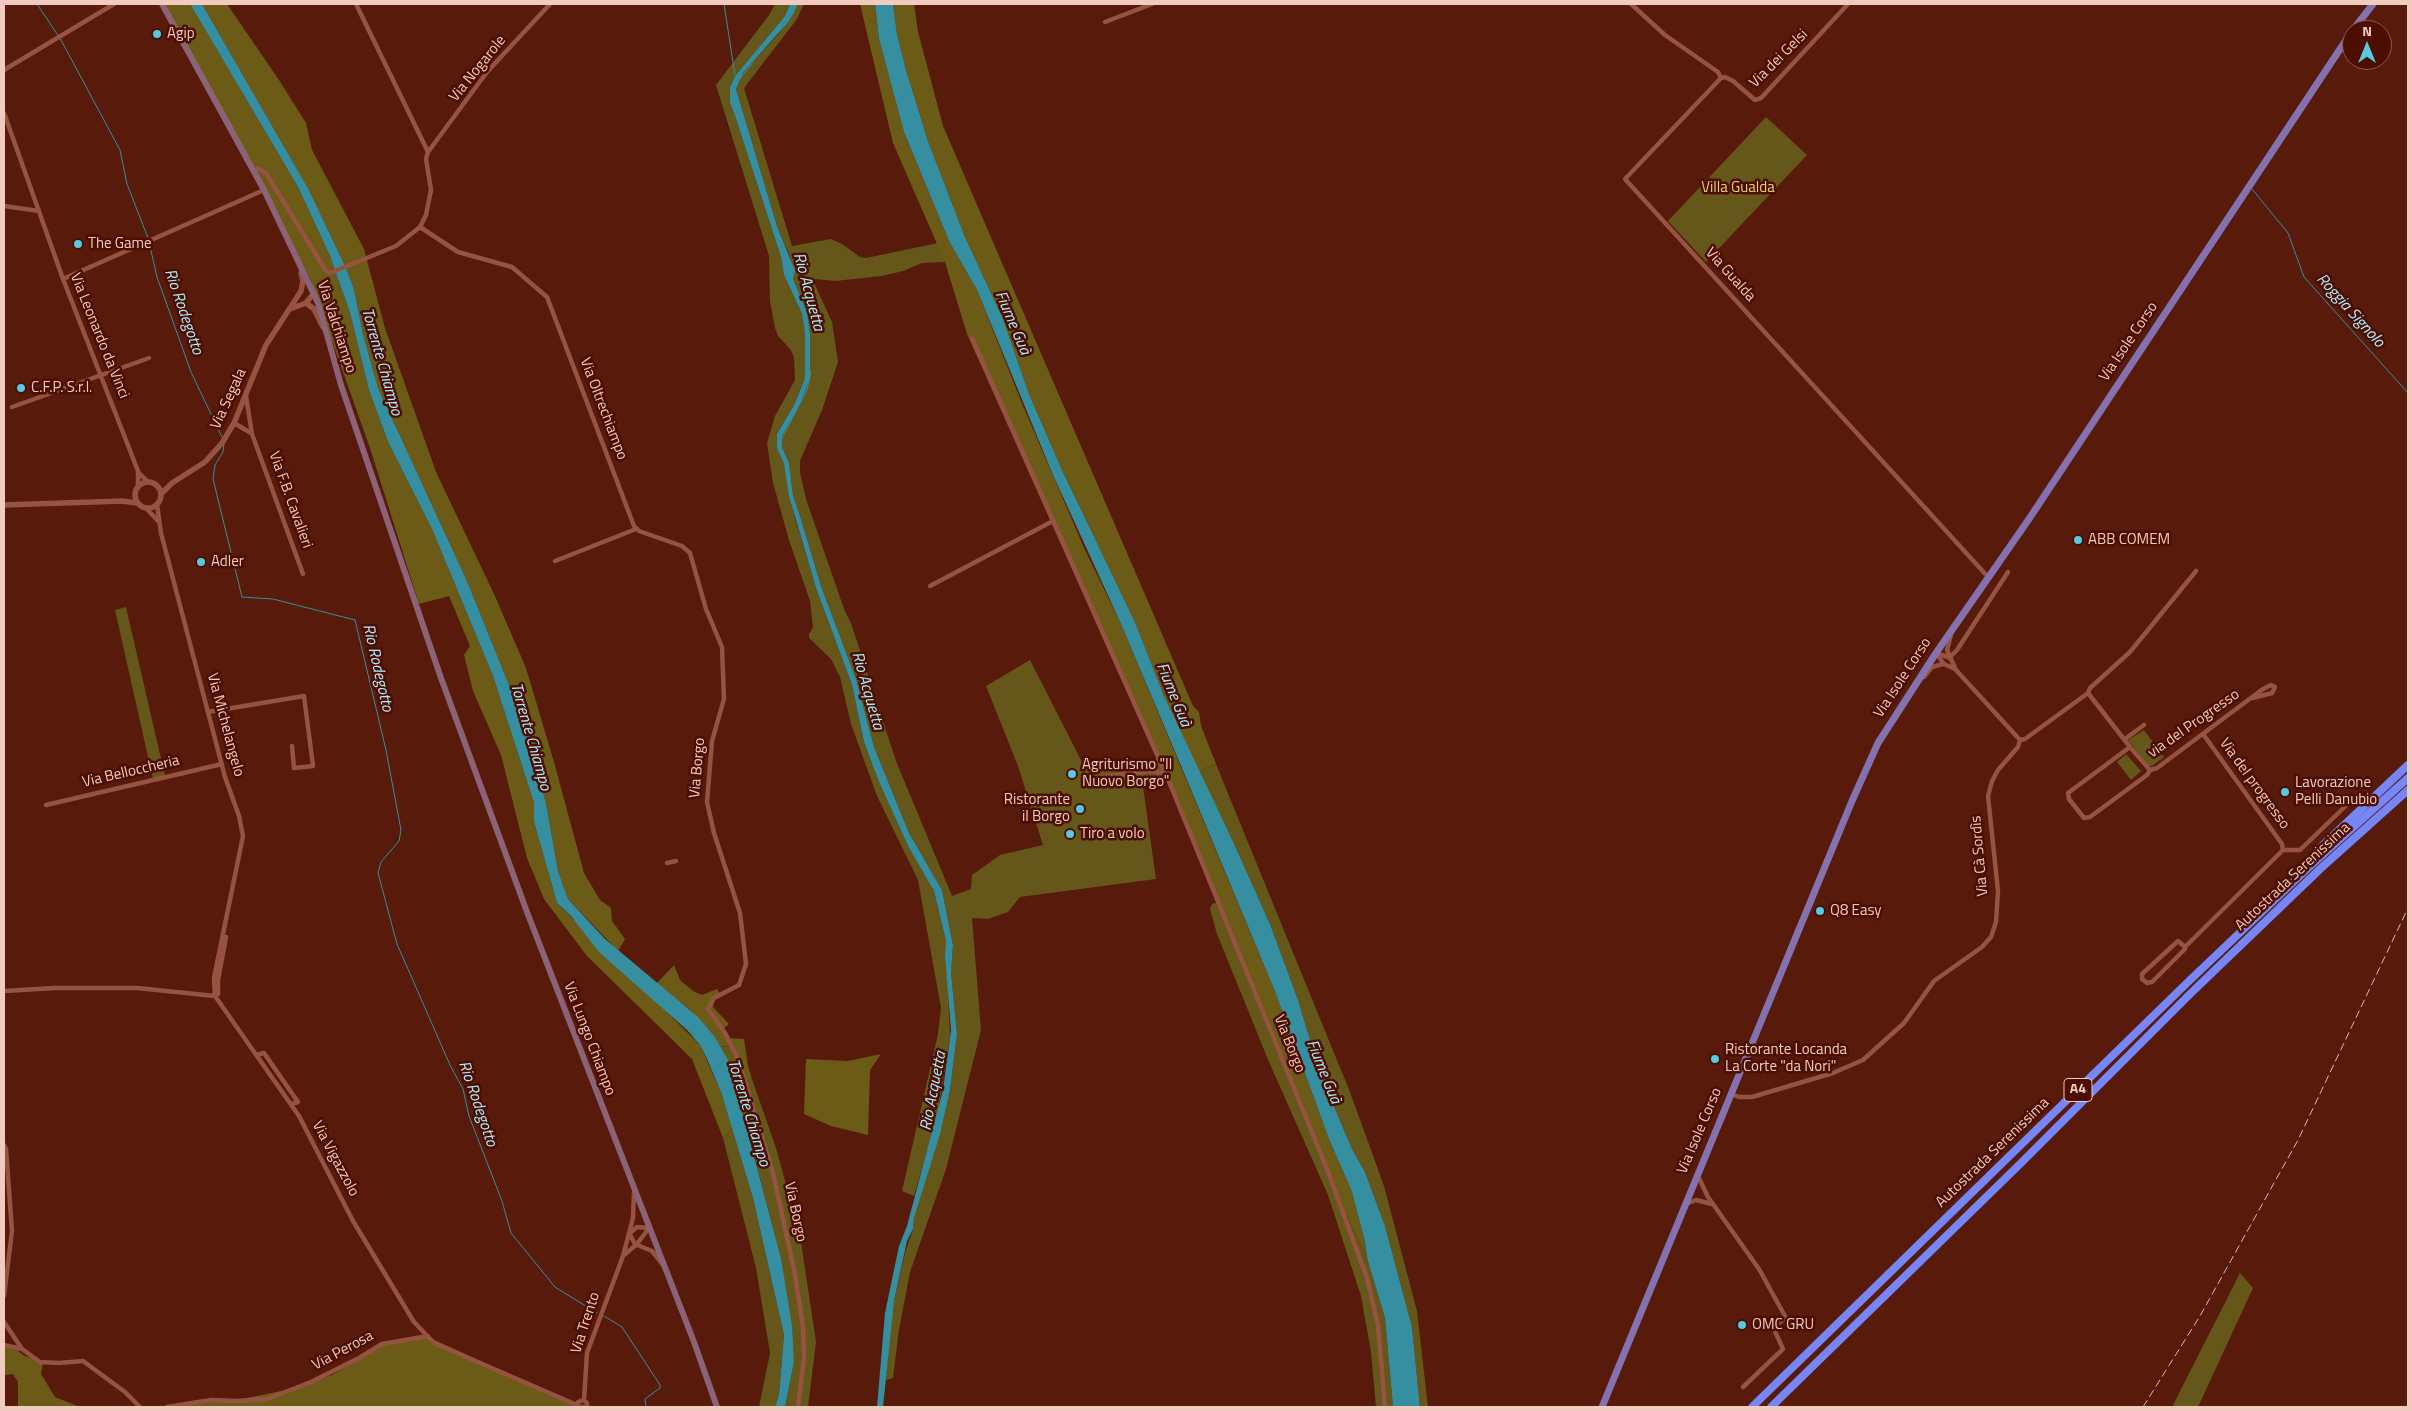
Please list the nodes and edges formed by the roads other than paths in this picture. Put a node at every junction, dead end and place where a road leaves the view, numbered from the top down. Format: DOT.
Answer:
graph roads {
  1 [pos="114,4"];
  2 [pos="162,4"];
  3 [pos="356,4"];
  4 [pos="550,4"];
  5 [pos="1152,4"];
  6 [pos="1631,4"];
  7 [pos="1848,4"];
  8 [pos="2372,4"];
  9 [pos="2360,20"];
  10 [pos="1105,22"];
  11 [pos="2342,45"];
  12 [pos="4,70"];
  13 [pos="1721,78"];
  14 [pos="4,113"];
  15 [pos="11,132"];
  16 [pos="4,135"];
  17 [pos="428,152"];
  18 [pos="252,169"];
  19 [pos="264,190"];
  20 [pos="4,206"];
  21 [pos="38,211"];
  22 [pos="420,228"];
  23 [pos="294,249"];
  24 [pos="62,279"];
  25 [pos="314,293"];
  26 [pos="298,295"];
  27 [pos="306,303"];
  28 [pos="290,308"];
  29 [pos="972,338"];
  30 [pos="329,340"];
  31 [pos="149,358"];
  32 [pos="102,374"];
  33 [pos="246,396"];
  34 [pos="12,407"];
  35 [pos="234,422"];
  36 [pos="252,434"];
  37 [pos="138,471"];
  38 [pos="151,483"];
  39 [pos="172,483"];
  40 [pos="138,486"];
  41 [pos="135,494"];
  42 [pos="161,494"];
  43 [pos="122,501"];
  44 [pos="137,503"];
  45 [pos="4,505"];
  46 [pos="158,505"];
  47 [pos="147,509"];
  48 [pos="158,521"];
  49 [pos="1053,521"];
  50 [pos="636,529"];
  51 [pos="555,561"];
  52 [pos="2196,571"];
  53 [pos="2008,572"];
  54 [pos="303,574"];
  55 [pos="1989,578"];
  56 [pos="930,586"];
  57 [pos="1953,629"];
  58 [pos="1936,653"];
  59 [pos="1950,658"];
  60 [pos="1944,664"];
  61 [pos="1956,670"];
  62 [pos="441,678"];
  63 [pos="1917,682"];
  64 [pos="2088,693"];
  65 [pos="2253,698"];
  66 [pos="208,712"];
  67 [pos="2144,725"];
  68 [pos="2203,734"];
  69 [pos="2125,739"];
  70 [pos="2020,740"];
  71 [pos="292,746"];
  72 [pos="2130,747"];
  73 [pos="222,764"];
  74 [pos="2408,765"];
  75 [pos="2150,770"];
  76 [pos="1164,774"];
  77 [pos="1086,778"];
  78 [pos="2408,778"];
  79 [pos="2408,790"];
  80 [pos="2356,796"];
  81 [pos="46,805"];
  82 [pos="2282,850"];
  83 [pos="676,861"];
  84 [pos="667,863"];
  85 [pos="2296,880"];
  86 [pos="2185,947"];
  87 [pos="4,991"];
  88 [pos="215,996"];
  89 [pos="1730,1094"];
  90 [pos="4,1145"];
  91 [pos="1697,1172"];
  92 [pos="1691,1188"];
  93 [pos="1704,1189"];
  94 [pos="634,1192"];
  95 [pos="1704,1201"];
  96 [pos="1714,1205"];
  97 [pos="1683,1207"];
  98 [pos="649,1228"];
  99 [pos="630,1234"];
  100 [pos="637,1244"];
  101 [pos="624,1256"];
  102 [pos="664,1265"];
  103 [pos="4,1296"];
  104 [pos="4,1322"];
  105 [pos="428,1336"];
  106 [pos="4,1345"];
  107 [pos="22,1349"];
  108 [pos="1743,1387"];
  109 [pos="584,1400"];
  110 [pos="577,1406"];
  111 [pos="140,1407"];
  112 [pos="168,1407"];
  113 [pos="587,1407"];
  114 [pos="717,1407"];
  115 [pos="798,1407"];
  116 [pos="1385,1407"];
  117 [pos="1602,1407"];
  118 [pos="1752,1407"];
  119 [pos="1771,1407"];
  1 -- 12 [label="street"];
  2 -- 18 [label="main road, Via Valchiampo"];
  3 -- 17 [label="street"];
  4 -- 17 [label="street, Via Nogarole"];
  5 -- 10 [label="street"];
  6 -- 13 [label="street"];
  7 -- 13 [label="street, Via dei Gelsi"];
  8 -- 9 [label="main road, Via Isole Corso"];
  11 -- 55 [label="main road, Via Isole Corso"];
  13 -- 55 [label="street, Via Gualda"];
  14 -- 15 [label="street, Via Leonardo da Vinci"];
  15 -- 16 [label="street"];
  15 -- 21 [label="street, Via Leonardo da Vinci"];
  17 -- 22 [label="street"];
  18 -- 19 [label="main road, Via Valchiampo"];
  18 -- 22 [label="street"];
  19 -- 23 [label="main road, Via Valchiampo"];
  19 -- 24 [label="street"];
  20 -- 21 [label="street"];
  21 -- 24 [label="street, Via Leonardo da Vinci"];
  22 -- 50 [label="street, Via Oltrechiampo"];
  23 -- 25 [label="main road, Via Valchiampo"];
  23 -- 26 [label="street"];
  24 -- 32 [label="street, Via Leonardo da Vinci"];
  25 -- 26 [label="street"];
  25 -- 27 [label="street"];
  25 -- 30 [label="main road, Via Valchiampo"];
  26 -- 28 [label="street, Via Segala"];
  27 -- 28 [label="street"];
  27 -- 30 [label="street"];
  28 -- 33 [label="street, Via Segala"];
  29 -- 49 [label="street, Via Borgo"];
  30 -- 62 [label="main road, Via Valchiampo"];
  31 -- 32 [label="street"];
  32 -- 34 [label="street"];
  32 -- 37 [label="street, Via Leonardo da Vinci"];
  33 -- 35 [label="street, Via Segala"];
  33 -- 36 [label="street, Via F.B. Cavalieri"];
  35 -- 36 [label="street"];
  35 -- 39 [label="street, Via Segala"];
  36 -- 54 [label="street, Via F.B. Cavalieri"];
  37 -- 38 [label="street, Via Leonardo da Vinci"];
  37 -- 40 [label="street, Via Leonardo da Vinci"];
  38 -- 39 [label="street"];
  38 -- 40 [label="street"];
  38 -- 42 [label="street"];
  39 -- 42 [label="street, Via Segala"];
  40 -- 41 [label="street"];
  41 -- 43 [label="street"];
  41 -- 44 [label="street"];
  42 -- 46 [label="street, Via Segala"];
  43 -- 44 [label="street"];
  43 -- 45 [label="street"];
  44 -- 47 [label="street"];
  46 -- 47 [label="street"];
  46 -- 48 [label="street, Via Michelangelo"];
  47 -- 48 [label="street, Via Michelangelo"];
  48 -- 66 [label="street, Via Michelangelo"];
  49 -- 56 [label="street"];
  49 -- 76 [label="street, Via Borgo"];
  50 -- 51 [label="street"];
  50 -- 115 [label="street, Via Borgo"];
  52 -- 64 [label="street, Via Cà Sordìs"];
  53 -- 59 [label="street"];
  55 -- 57 [label="main road, Via Isole Corso"];
  57 -- 58 [label="main road, Via Isole Corso"];
  57 -- 59 [label="street"];
  58 -- 59 [label="street"];
  58 -- 60 [label="street"];
  58 -- 63 [label="main road, Via Isole Corso"];
  59 -- 61 [label="street"];
  60 -- 61 [label="street"];
  60 -- 63 [label="street"];
  61 -- 70 [label="street"];
  62 -- 94 [label="main road, Via Lungo Chiampo"];
  63 -- 89 [label="main road, Via Isole Corso"];
  64 -- 69 [label="street, via del Progresso"];
  64 -- 70 [label="street, Via Cà Sordìs"];
  65 -- 68 [label="street, via del Progresso"];
  66 -- 71 [label="street"];
  66 -- 73 [label="street, Via Michelangelo"];
  67 -- 69 [label="street"];
  68 -- 75 [label="street, via del Progresso"];
  68 -- 82 [label="street, Via del progresso"];
  69 -- 72 [label="street, via del Progresso"];
  70 -- 89 [label="street, Via Cà Sordìs"];
  72 -- 75 [label="street, via del Progresso"];
  72 -- 75 [label="street, via del Progresso"];
  73 -- 81 [label="street, Via Belloccheria"];
  73 -- 88 [label="street, Via Michelangelo"];
  74 -- 85 [label="highway"];
  76 -- 77 [label="street"];
  76 -- 116 [label="street, Via Borgo"];
  78 -- 85 [label="highway, Autostrada Serenissima / A4"];
  79 -- 119 [label="highway, Autostrada Serenissima / A4"];
  80 -- 82 [label="street, Via del progresso"];
  82 -- 86 [label="street, Via del progresso"];
  83 -- 84 [label="street"];
  85 -- 118 [label="highway, Autostrada Serenissima / A4"];
  86 -- 86 [label="street, Via del progresso"];
  87 -- 88 [label="street"];
  88 -- 105 [label="street, Via Vigazzolo"];
  89 -- 91 [label="main road, Via Isole Corso"];
  90 -- 103 [label="street"];
  91 -- 92 [label="main road, Via Isole Corso"];
  91 -- 93 [label="street"];
  92 -- 93 [label="street"];
  92 -- 95 [label="street"];
  92 -- 97 [label="main road, Via Isole Corso"];
  93 -- 96 [label="street"];
  94 -- 98 [label="main road, Via Lungo Chiampo"];
  94 -- 99 [label="street, Via Trento"];
  95 -- 96 [label="street"];
  95 -- 97 [label="street"];
  96 -- 108 [label="street"];
  97 -- 117 [label="main road, Via Isole Corso"];
  98 -- 99 [label="street"];
  98 -- 100 [label="street, Via Trento"];
  98 -- 102 [label="main road, Via Lungo Chiampo"];
  99 -- 100 [label="street"];
  99 -- 101 [label="street, Via Trento"];
  100 -- 101 [label="street, Via Trento"];
  100 -- 102 [label="street"];
  101 -- 109 [label="street, Via Trento"];
  102 -- 114 [label="main road, Via Lungo Chiampo"];
  104 -- 107 [label="street"];
  105 -- 110 [label="street"];
  105 -- 112 [label="street, Via Perosa"];
  106 -- 107 [label="street"];
  107 -- 111 [label="street"];
  109 -- 110 [label="street"];
  109 -- 113 [label="street"];
}
